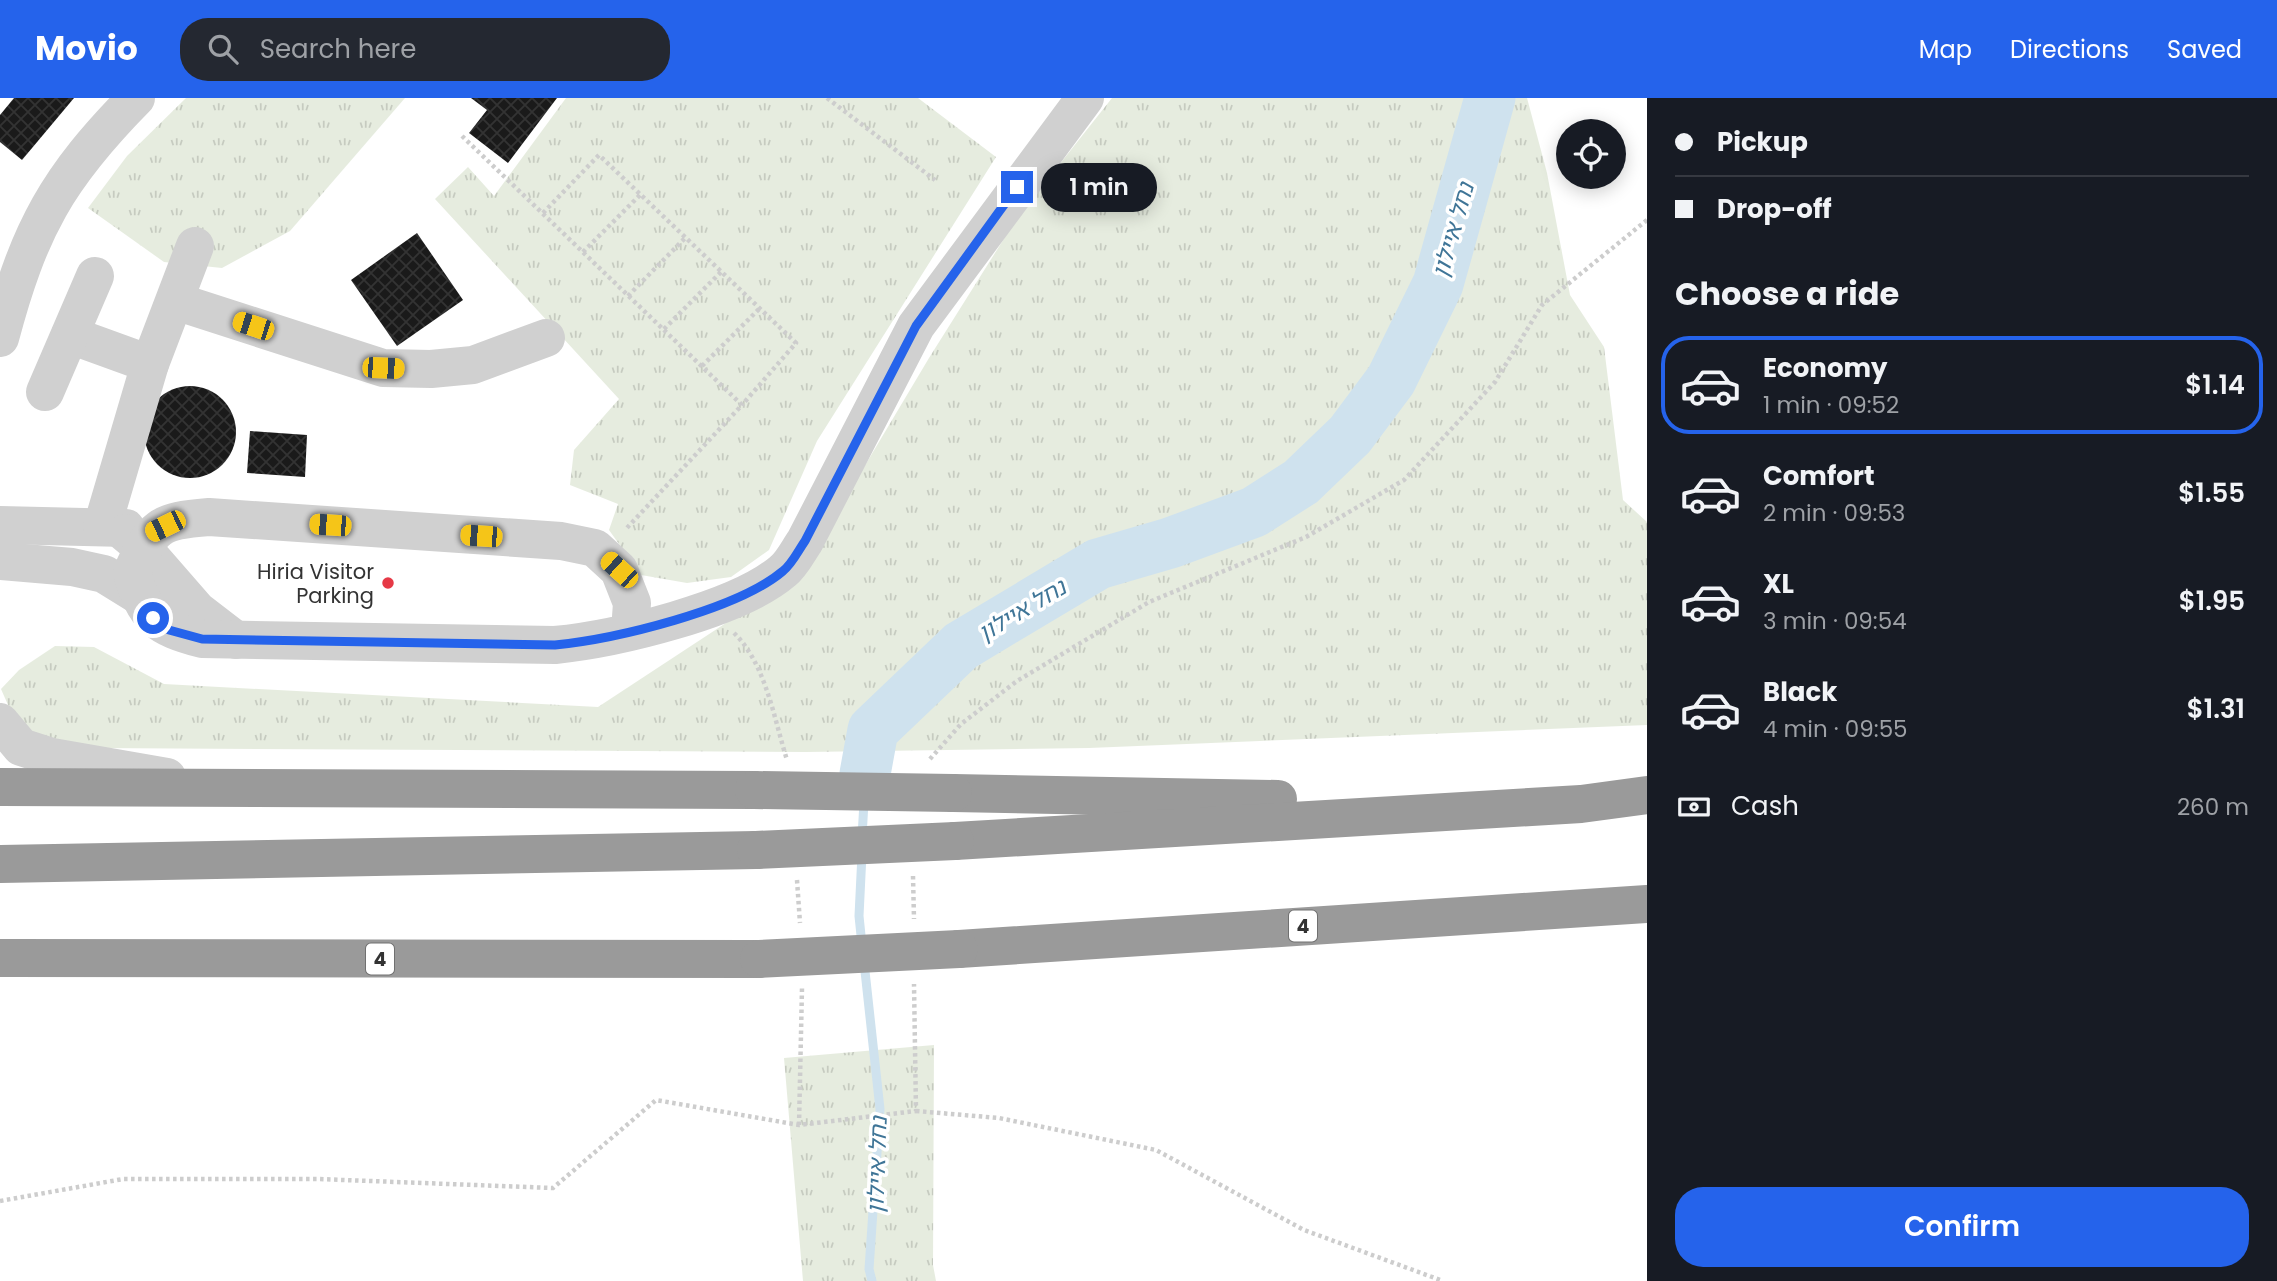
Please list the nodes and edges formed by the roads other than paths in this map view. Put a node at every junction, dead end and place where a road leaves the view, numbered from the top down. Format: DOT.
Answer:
graph roads {
  1 [pos="136,98"];
  2 [pos="1085,98"];
  3 [pos="195,246"];
  4 [pos="95,276"];
  5 [pos="175,300"];
  6 [pos="70,335"];
  7 [pos="0,338"];
  8 [pos="546,338"];
  9 [pos="150,364"];
  10 [pos="45,392"];
  11 [pos="0,525"];
  12 [pos="129,533"];
  13 [pos="0,561"];
  14 [pos="138,594"];
  15 [pos="630,631"];
  16 [pos="236,640"];
  17 [pos="0,722"];
  18 [pos="221,786"];
  19 [pos="0,787"];
  20 [pos="1647,795"];
  21 [pos="1581,804"];
  22 [pos="0,864"];
  23 [pos="1647,904"];
  24 [pos="0,958"];
  1 -- 7 [label="street"];
  2 -- 15 [label="street"];
  3 -- 5 [label="street"];
  4 -- 6 [label="street"];
  5 -- 8 [label="street"];
  5 -- 9 [label="street"];
  6 -- 9 [label="street"];
  6 -- 10 [label="street"];
  9 -- 12 [label="street"];
  11 -- 12 [label="street"];
  12 -- 14 [label="street"];
  12 -- 15 [label="street"];
  12 -- 16 [label="street"];
  13 -- 14 [label="street"];
  14 -- 16 [label="street"];
  15 -- 16 [label="street"];
  17 -- 18 [label="street"];
  18 -- 19 [label="highway"];
  18 -- 21 [label="highway, bridge"];
  20 -- 21 [label="highway"];
  21 -- 22 [label="highway, bridge"];
  23 -- 24 [label="highway, 4, bridge"];
}
